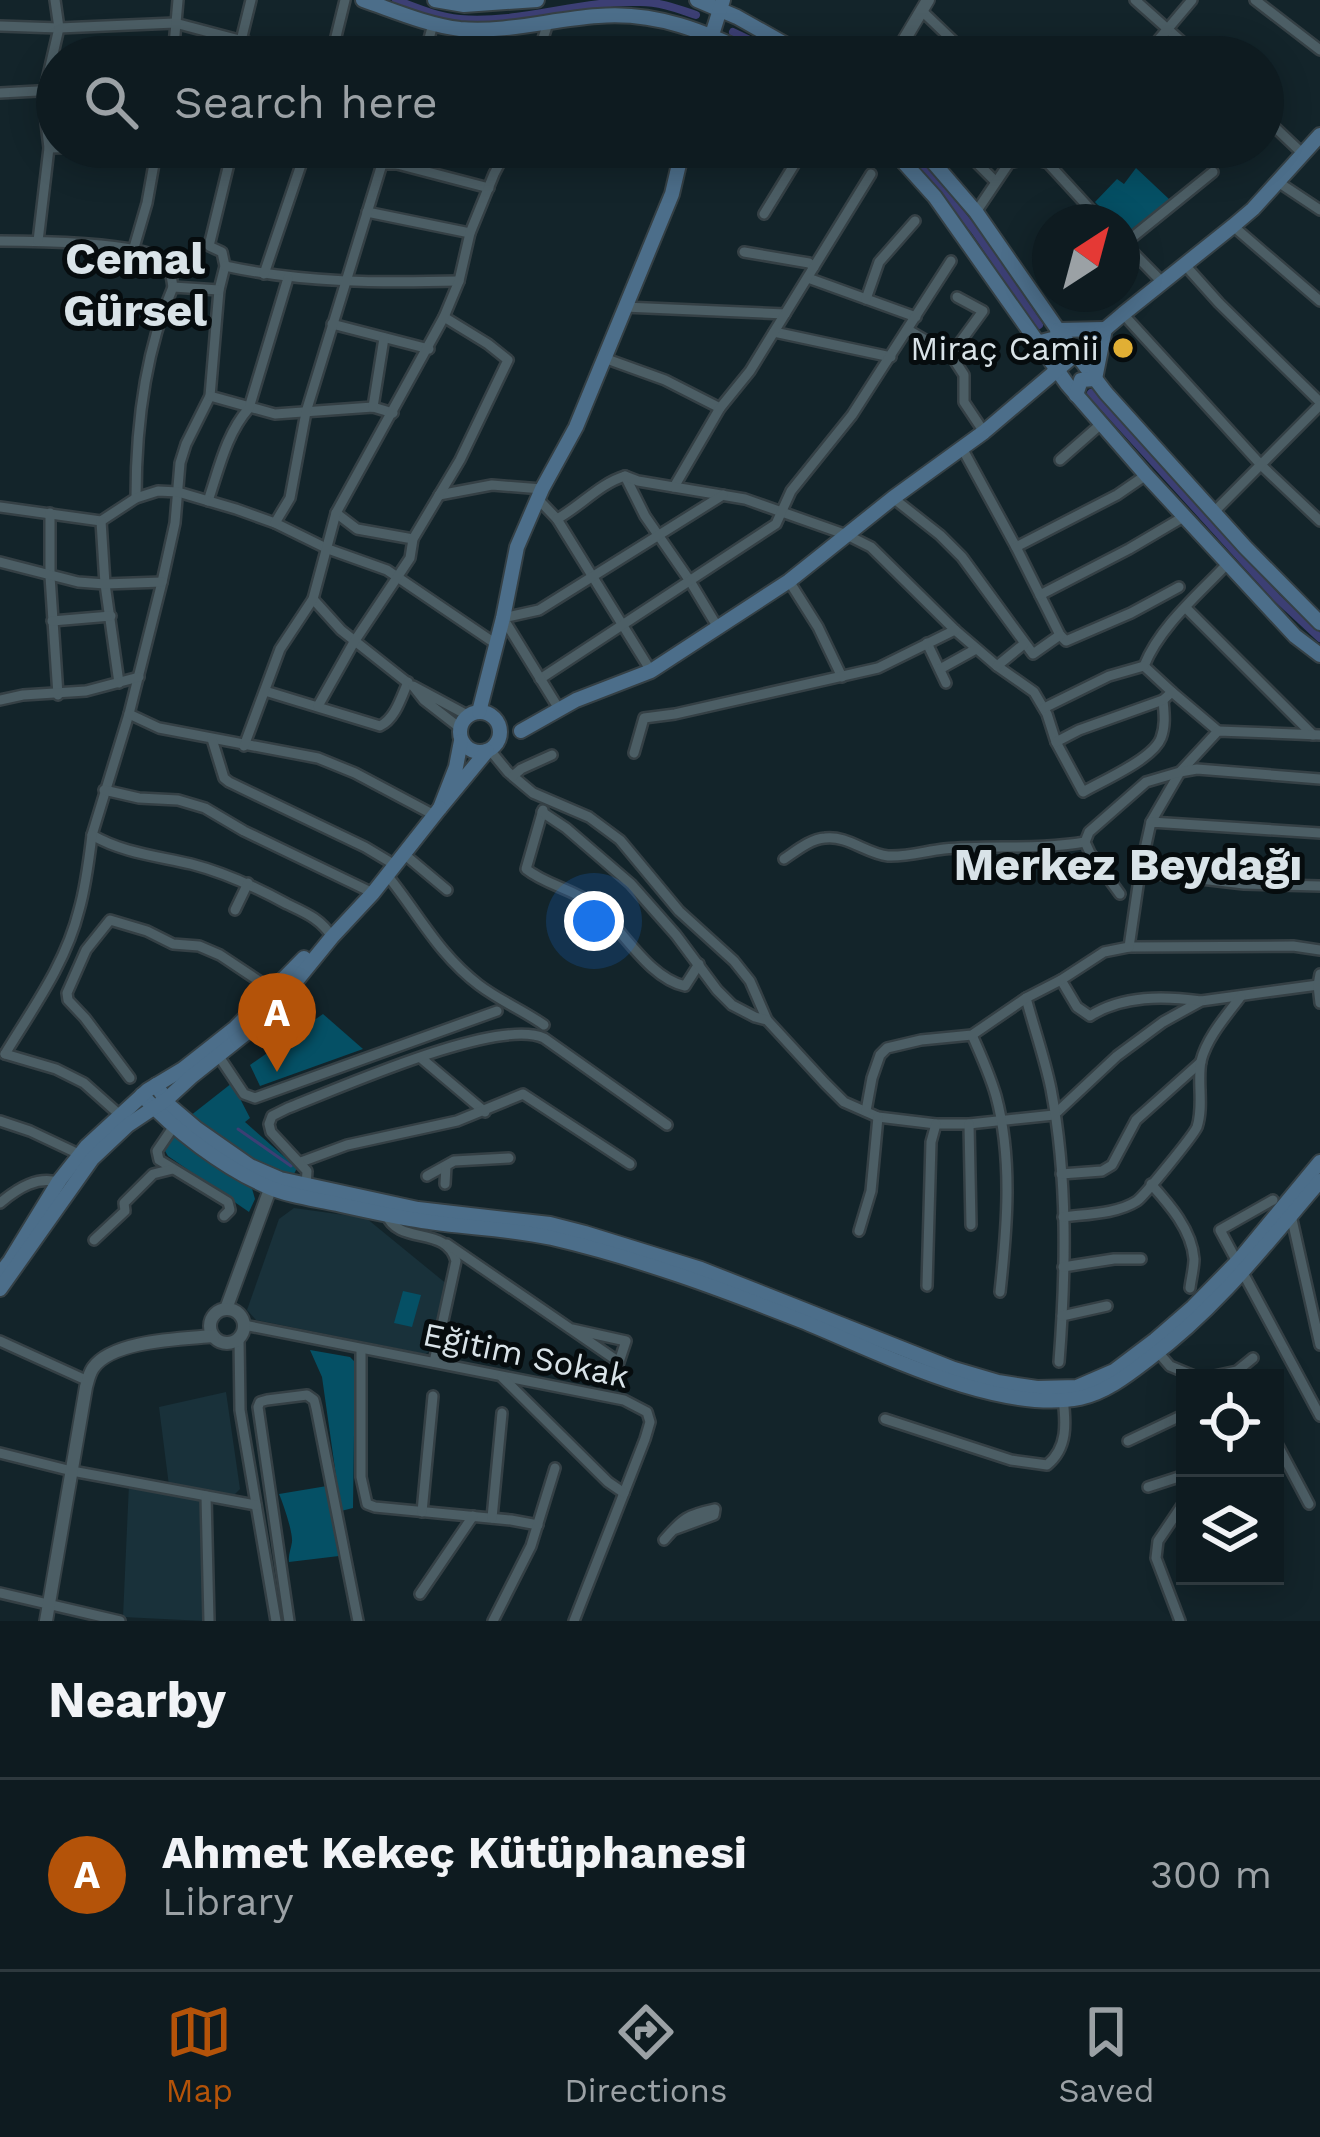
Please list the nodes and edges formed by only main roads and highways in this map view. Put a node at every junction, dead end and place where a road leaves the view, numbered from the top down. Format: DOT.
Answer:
graph roads {
  1 [pos="363,0"];
  2 [pos="435,0"];
  3 [pos="537,0"];
  4 [pos="698,0"];
  5 [pos="722,5"];
  6 [pos="737,17"];
  7 [pos="689,27"];
  8 [pos="712,35"];
  9 [pos="727,36"];
  10 [pos="771,36"];
  11 [pos="1320,135"];
  12 [pos="678,168"];
  13 [pos="909,168"];
  14 [pos="938,168"];
  15 [pos="1105,329"];
  16 [pos="1058,330"];
  17 [pos="1037,344"];
  18 [pos="1075,353"];
  19 [pos="1056,369"];
  20 [pos="1095,379"];
  21 [pos="1076,395"];
  22 [pos="1320,623"];
  23 [pos="1320,655"];
  24 [pos="467,724"];
  25 [pos="499,726"];
  26 [pos="521,731"];
  27 [pos="490,749"];
  28 [pos="438,812"];
  29 [pos="215,1051"];
  30 [pos="157,1085"];
  31 [pos="142,1096"];
  32 [pos="161,1104"];
  33 [pos="86,1157"];
  34 [pos="1320,1162"];
  35 [pos="1320,1181"];
  36 [pos="272,1183"];
  37 [pos="65,1185"];
  38 [pos="1283,1206"];
  39 [pos="1241,1266"];
  40 [pos="0,1274"];
  41 [pos="0,1289"];
  42 [pos="1062,1393"];
  1 -- 7 [label="main road"];
  2 -- 3 [label="main road"];
  4 -- 5 [label="main road"];
  4 -- 7 [label="main road"];
  5 -- 6 [label="main road"];
  5 -- 8 [label="main road"];
  6 -- 9 [label="main road"];
  6 -- 10 [label="main road"];
  7 -- 8 [label="main road"];
  11 -- 15 [label="main road"];
  12 -- 24 [label="main road"];
  13 -- 17 [label="main road"];
  14 -- 16 [label="main road"];
  15 -- 16 [label="main road"];
  15 -- 18 [label="main road"];
  15 -- 20 [label="main road"];
  16 -- 17 [label="main road"];
  16 -- 18 [label="main road"];
  17 -- 19 [label="main road"];
  18 -- 19 [label="main road"];
  18 -- 20 [label="main road"];
  19 -- 21 [label="main road"];
  19 -- 26 [label="main road"];
  20 -- 21 [label="main road"];
  20 -- 22 [label="main road"];
  21 -- 23 [label="main road"];
  24 -- 25 [label="main road"];
  24 -- 27 [label="main road"];
  24 -- 28 [label="main road"];
  25 -- 26 [label="main road"];
  25 -- 27 [label="main road"];
  26 -- 27 [label="main road"];
  27 -- 28 [label="main road"];
  28 -- 29 [label="main road"];
  29 -- 30 [label="main road"];
  29 -- 32 [label="main road"];
  30 -- 31 [label="main road"];
  30 -- 32 [label="main road"];
  31 -- 32 [label="main road"];
  31 -- 33 [label="main road"];
  32 -- 33 [label="main road"];
  32 -- 36 [label="main road"];
  32 -- 36 [label="main road"];
  33 -- 37 [label="main road"];
  34 -- 38 [label="main road"];
  35 -- 38 [label="main road"];
  36 -- 42 [label="main road"];
  36 -- 42 [label="main road"];
  37 -- 40 [label="main road"];
  37 -- 41 [label="main road"];
  38 -- 39 [label="main road"];
  39 -- 42 [label="main road"];
  39 -- 42 [label="main road"];
}
